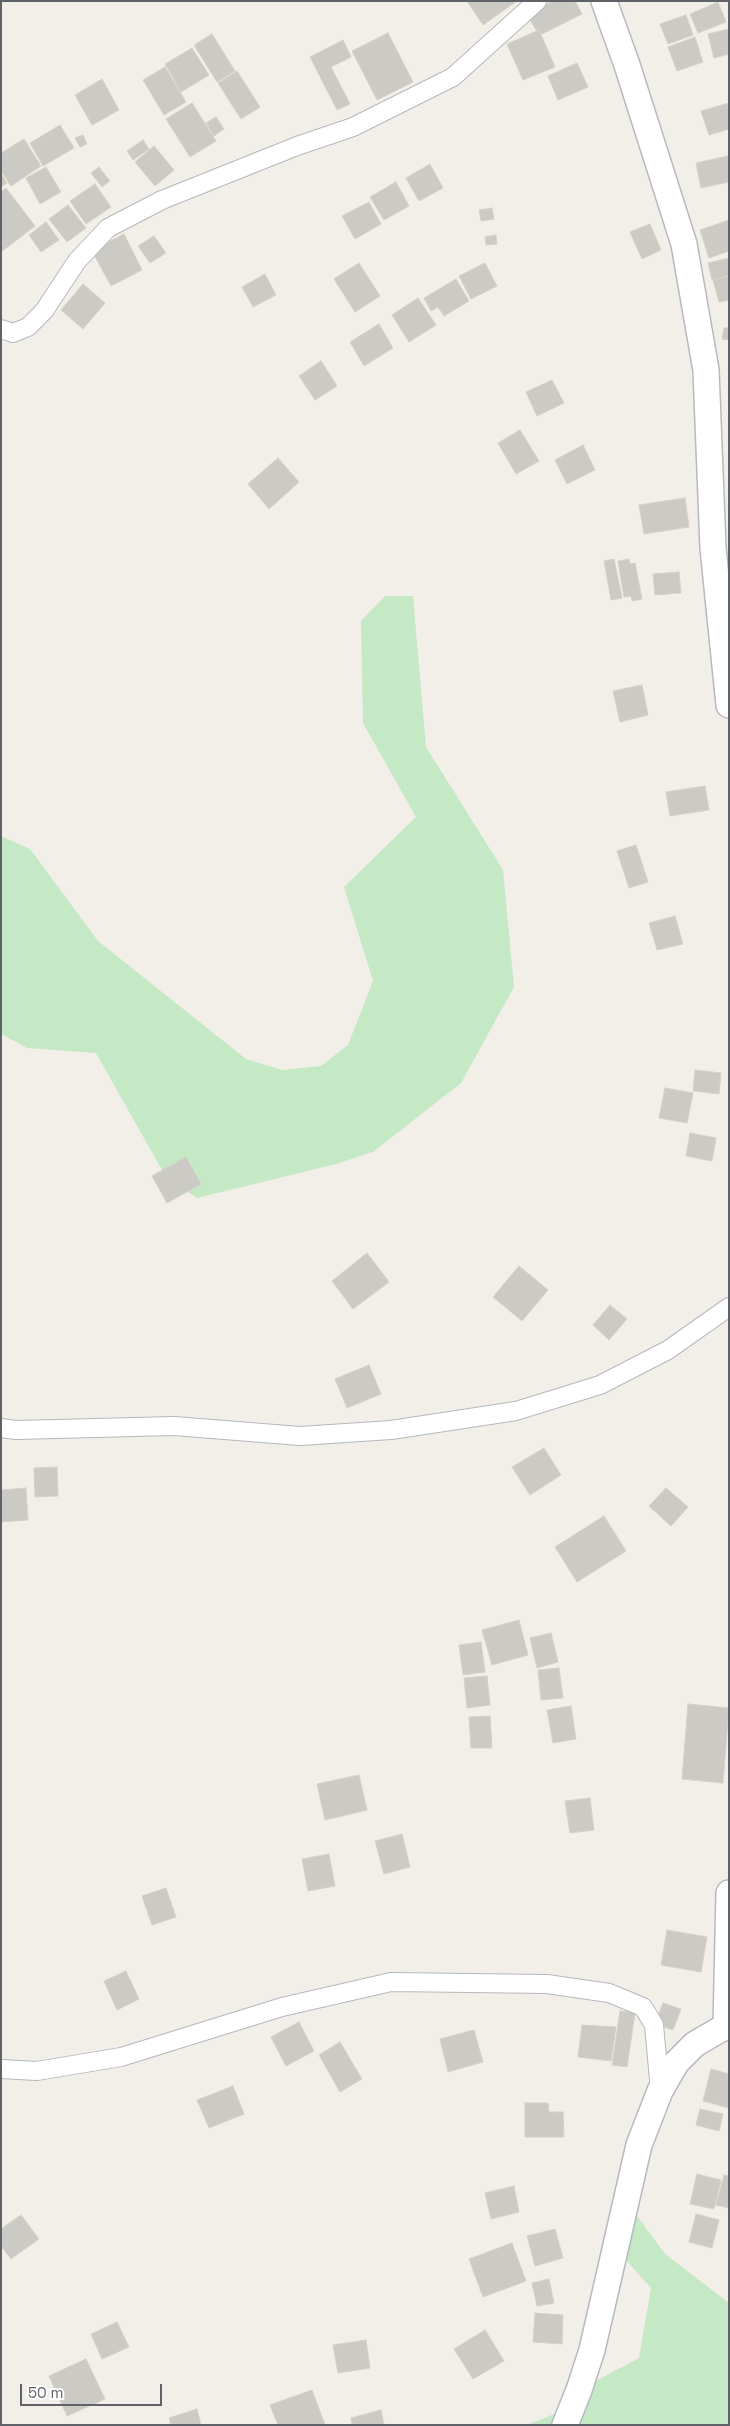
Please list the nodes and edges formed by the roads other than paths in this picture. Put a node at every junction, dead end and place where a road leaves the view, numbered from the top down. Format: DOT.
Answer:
graph roads {
  1 [pos="537,1"];
  2 [pos="604,1"];
  3 [pos="1,329"];
  4 [pos="729,705"];
  5 [pos="729,1307"];
  6 [pos="1,1428"];
  7 [pos="729,1893"];
  8 [pos="727,2027"];
  9 [pos="1,2069"];
  10 [pos="660,2091"];
  11 [pos="565,2425"];
  1 -- 3 [label="street"];
  2 -- 4 [label="street"];
  5 -- 6 [label="street"];
  7 -- 8 [label="street"];
  8 -- 10 [label="street"];
  9 -- 10 [label="street"];
  10 -- 11 [label="street"];
}
